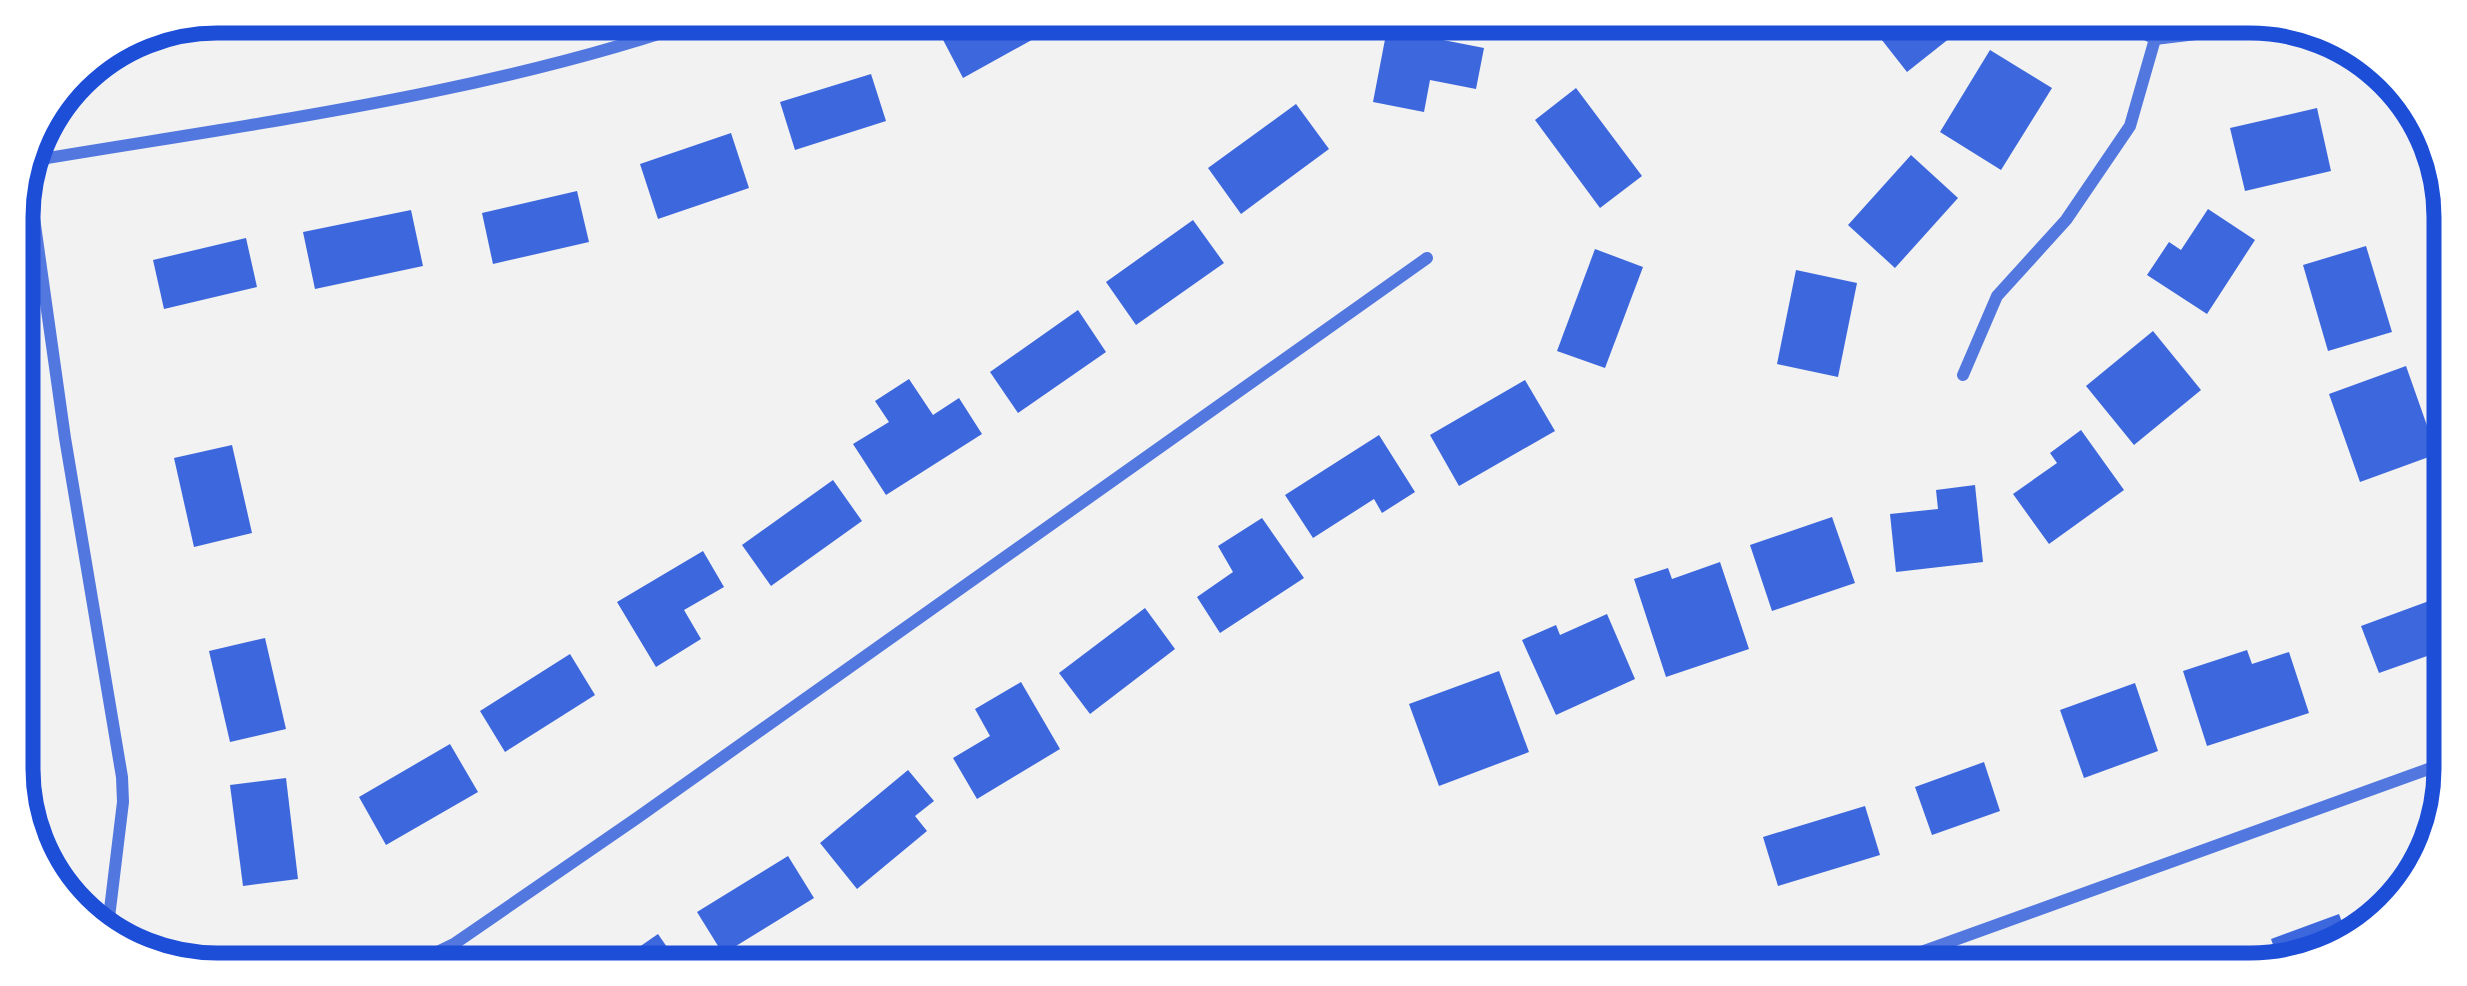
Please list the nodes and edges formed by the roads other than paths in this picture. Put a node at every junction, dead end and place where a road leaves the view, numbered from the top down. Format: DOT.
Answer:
graph roads {
  1 [pos="657,33"];
  2 [pos="2143,33"];
  3 [pos="2204,33"];
  4 [pos="2155,39"];
  5 [pos="43,159"];
  6 [pos="33,219"];
  7 [pos="1427,258"];
  8 [pos="1963,375"];
  9 [pos="2434,767"];
  10 [pos="109,917"];
  11 [pos="436,953"];
  12 [pos="1919,953"];
  1 -- 5 [label="street"];
  2 -- 4 [label="street"];
  3 -- 4 [label="street"];
  4 -- 8 [label="street"];
  6 -- 10 [label="street"];
  7 -- 11 [label="street"];
  9 -- 12 [label="street"];
}
